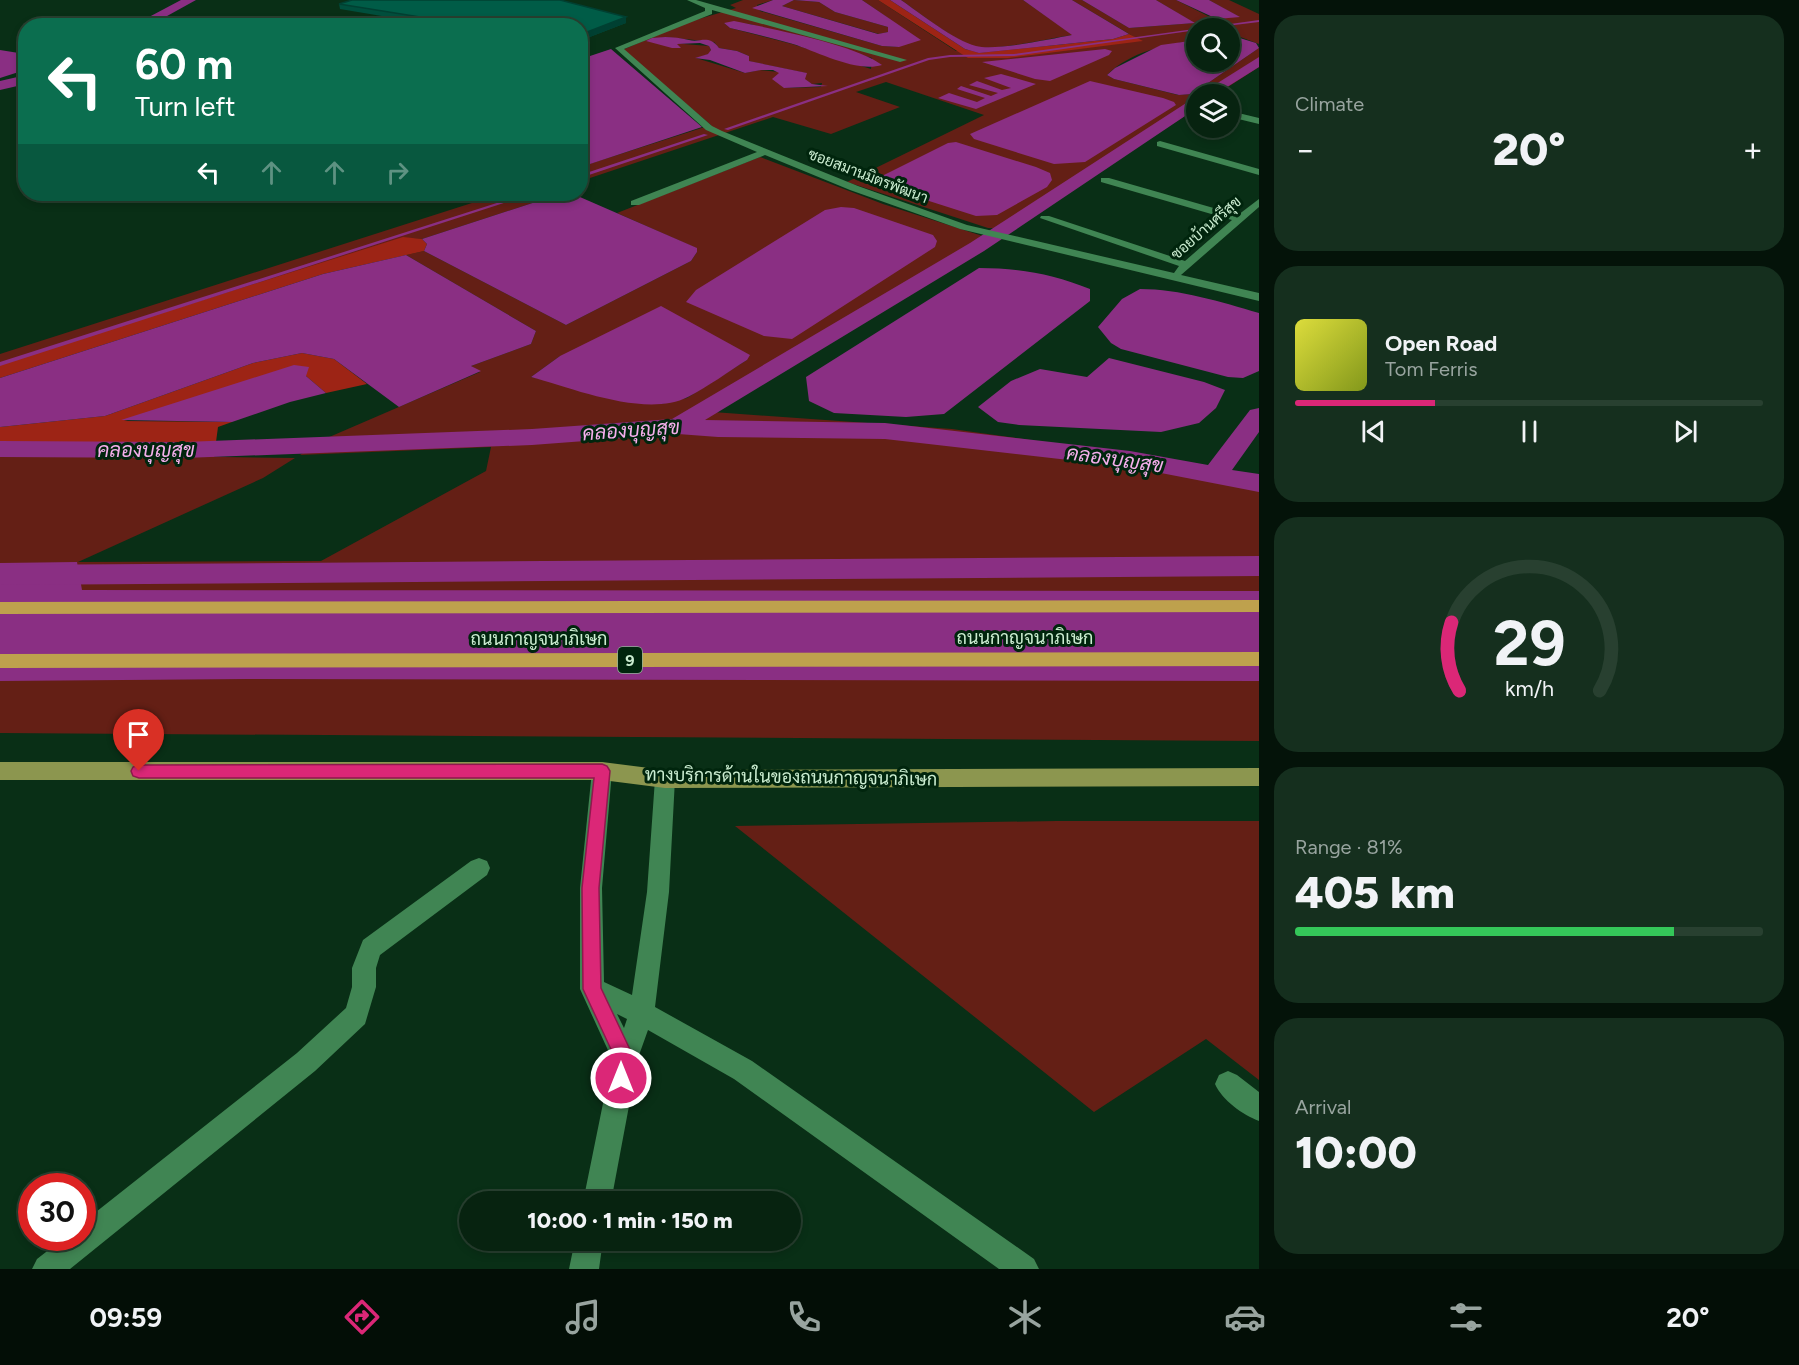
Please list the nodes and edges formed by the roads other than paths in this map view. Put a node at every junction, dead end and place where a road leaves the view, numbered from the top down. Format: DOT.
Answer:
graph roads {
  1 [pos="690,0"];
  2 [pos="708,7"];
  3 [pos="903,60"];
  4 [pos="1240,116"];
  5 [pos="1259,121"];
  6 [pos="1161,144"];
  7 [pos="765,152"];
  8 [pos="1259,172"];
  9 [pos="1105,180"];
  10 [pos="1259,202"];
  11 [pos="635,203"];
  12 [pos="1045,218"];
  13 [pos="1240,219"];
  14 [pos="1187,265"];
  15 [pos="1173,277"];
  16 [pos="1259,297"];
  17 [pos="1259,606"];
  18 [pos="0,608"];
  19 [pos="1259,659"];
  20 [pos="0,661"];
  21 [pos="0,771"];
  22 [pos="602,771"];
  23 [pos="1259,777"];
  24 [pos="665,779"];
  25 [pos="479,868"];
  26 [pos="592,989"];
  27 [pos="642,1013"];
  28 [pos="625,1058"];
  29 [pos="1228,1084"];
  30 [pos="1259,1108"];
  31 [pos="599,1191"];
  32 [pos="587,1251"];
  33 [pos="47,1269"];
  34 [pos="584,1269"];
  35 [pos="1024,1269"];
  1 -- 2 [label="street"];
  2 -- 3 [label="street"];
  2 -- 7 [label="street, ซอยสมานมิตรพัฒนา"];
  4 -- 5 [label="street"];
  6 -- 8 [label="street"];
  7 -- 11 [label="street"];
  7 -- 15 [label="street, ซอยสมานมิตรพัฒนา"];
  9 -- 13 [label="street"];
  10 -- 13 [label="street, ซอยบ้านศรีสุข"];
  12 -- 14 [label="street"];
  13 -- 14 [label="street, ซอยบ้านศรีสุข"];
  14 -- 15 [label="street, ซอยบ้านศรีสุข"];
  15 -- 16 [label="street, ซอยสมานมิตรพัฒนา"];
  17 -- 18 [label="highway, ถนนกาญจนาภิเษก"];
  19 -- 20 [label="highway, ถนนกาญจนาภิเษก / 9"];
  21 -- 22 [label="main road, ทางบริการด้านในของถนนกาญจนาภิเษก"];
  22 -- 24 [label="main road, ทางบริการด้านในของถนนกาญจนาภิเษก"];
  22 -- 26 [label="street"];
  23 -- 24 [label="main road, ทางบริการด้านในของถนนกาญจนาภิเษก"];
  24 -- 27 [label="street"];
  25 -- 33 [label="street"];
  26 -- 27 [label="street"];
  26 -- 28 [label="street"];
  27 -- 28 [label="street"];
  27 -- 35 [label="street"];
  28 -- 31 [label="street"];
  29 -- 30 [label="street"];
  32 -- 34 [label="street"];
}
